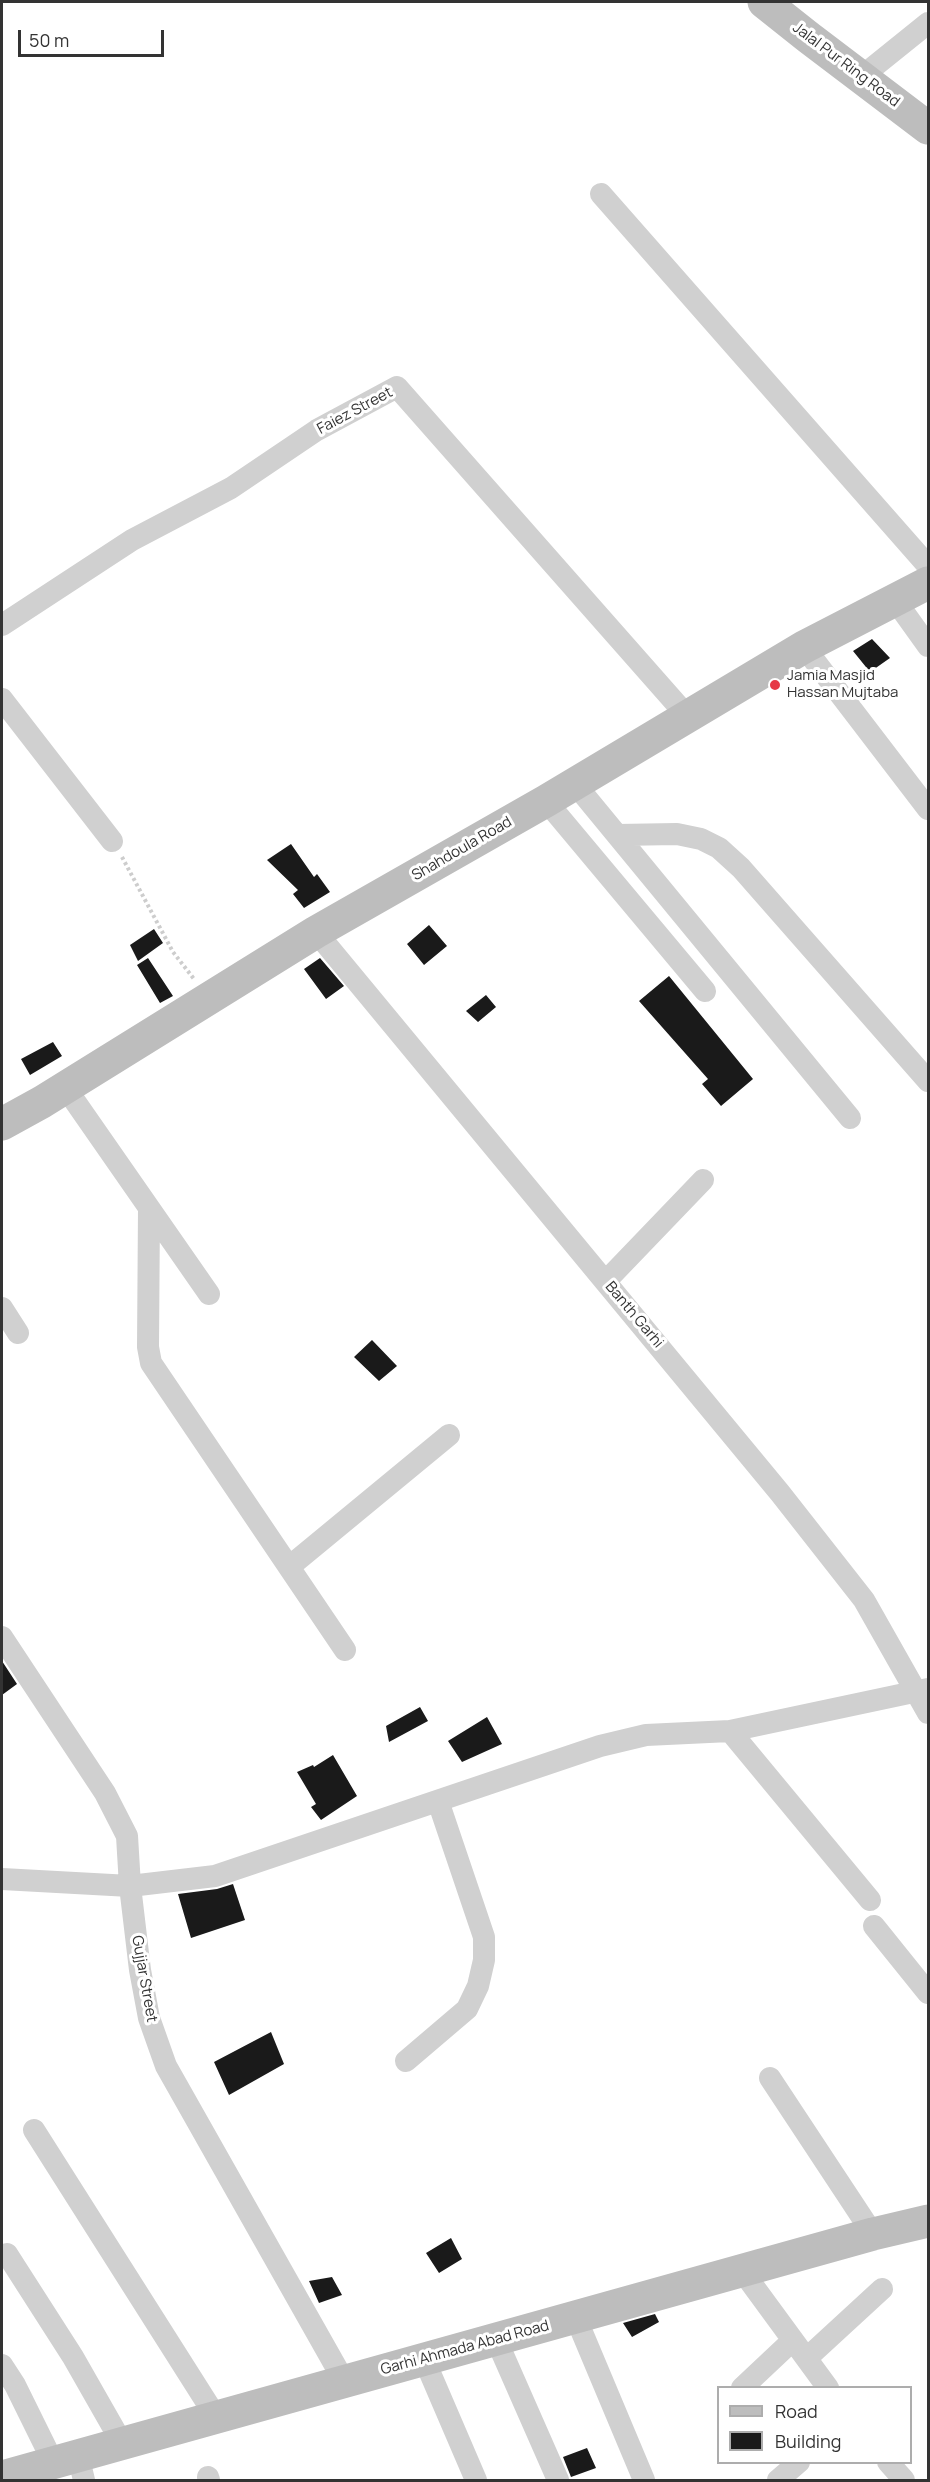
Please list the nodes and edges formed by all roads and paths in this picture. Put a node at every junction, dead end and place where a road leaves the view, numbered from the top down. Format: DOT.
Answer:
graph roads {
  1 [pos="764,2"];
  2 [pos="928,23"];
  3 [pos="861,77"];
  4 [pos="928,128"];
  5 [pos="602,194"];
  6 [pos="928,566"];
  7 [pos="928,583"];
  8 [pos="895,600"];
  9 [pos="2,625"];
  10 [pos="928,646"];
  11 [pos="804,647"];
  12 [pos="2,699"];
  13 [pos="688,717"];
  14 [pos="575,784"];
  15 [pos="546,801"];
  16 [pos="928,809"];
  17 [pos="617,834"];
  18 [pos="112,841"];
  19 [pos="316,932"];
  20 [pos="705,991"];
  21 [pos="209,999"];
  22 [pos="928,1081"];
  23 [pos="65,1087"];
  24 [pos="850,1118"];
  25 [pos="2,1124"];
  26 [pos="703,1180"];
  27 [pos="149,1208"];
  28 [pos="606,1281"];
  29 [pos="209,1294"];
  30 [pos="2,1308"];
  31 [pos="18,1333"];
  32 [pos="449,1435"];
  33 [pos="289,1567"];
  34 [pos="2,1636"];
  35 [pos="345,1650"];
  36 [pos="922,1691"];
  37 [pos="928,1713"];
  38 [pos="730,1731"];
  39 [pos="438,1800"];
  40 [pos="2,1879"];
  41 [pos="129,1886"];
  42 [pos="870,1900"];
  43 [pos="874,1926"];
  44 [pos="925,1984"];
  45 [pos="405,2061"];
  46 [pos="770,2078"];
  47 [pos="34,2130"];
  48 [pos="928,2221"];
  49 [pos="873,2234"];
  50 [pos="7,2254"];
  51 [pos="742,2272"];
  52 [pos="882,2289"];
  53 [pos="576,2318"];
  54 [pos="496,2339"];
  55 [pos="794,2340"];
  56 [pos="807,2358"];
  57 [pos="424,2359"];
  58 [pos="2,2365"];
  59 [pos="344,2381"];
  60 [pos="744,2386"];
  61 [pos="827,2386"];
  62 [pos="216,2417"];
  63 [pos="123,2443"];
  64 [pos="798,2464"];
  65 [pos="889,2464"];
  66 [pos="72,2466"];
  67 [pos="2,2476"];
  68 [pos="476,2481"];
  69 [pos="558,2481"];
  70 [pos="644,2481"];
  71 [pos="778,2481"];
  72 [pos="904,2481"];
  1 -- 3 [label="street, Jalal Pur Ring Road"];
  2 -- 3 [label="street"];
  3 -- 4 [label="street, Jalal Pur Ring Road"];
  5 -- 6 [label="street"];
  7 -- 8 [label="street, Shahdoula Road"];
  8 -- 10 [label="street"];
  8 -- 11 [label="street, Shahdoula Road"];
  9 -- 13 [label="street, Faiez Street"];
  11 -- 13 [label="street, Shahdoula Road"];
  11 -- 16 [label="street"];
  12 -- 18 [label="street"];
  13 -- 14 [label="street, Shahdoula Road"];
  14 -- 15 [label="street, Shahdoula Road"];
  14 -- 17 [label="street"];
  15 -- 19 [label="street, Shahdoula Road"];
  15 -- 20 [label="street"];
  17 -- 22 [label="street"];
  17 -- 24 [label="street"];
  18 -- 21 [label="path"];
  19 -- 21 [label="street, Shahdoula Road"];
  19 -- 28 [label="street, Banth Garhi"];
  21 -- 23 [label="street, Shahdoula Road"];
  23 -- 25 [label="street, Shahdoula Road"];
  23 -- 27 [label="street"];
  26 -- 28 [label="street"];
  27 -- 29 [label="street"];
  27 -- 33 [label="street"];
  28 -- 36 [label="street, Banth Garhi"];
  30 -- 31 [label="street"];
  32 -- 33 [label="street"];
  33 -- 35 [label="street"];
  34 -- 41 [label="street, Gujjar Street"];
  36 -- 37 [label="street, Banth Garhi"];
  36 -- 38 [label="street"];
  38 -- 39 [label="street"];
  38 -- 42 [label="street"];
  39 -- 41 [label="street"];
  39 -- 45 [label="street"];
  40 -- 41 [label="street"];
  41 -- 59 [label="street, Gujjar Street"];
  43 -- 44 [label="street"];
  46 -- 49 [label="street"];
  47 -- 62 [label="street"];
  48 -- 49 [label="street, Garhi Ahmada Abad Road"];
  49 -- 51 [label="street, Garhi Ahmada Abad Road"];
  50 -- 63 [label="street"];
  51 -- 53 [label="street, Garhi Ahmada Abad Road"];
  51 -- 55 [label="street"];
  52 -- 56 [label="street"];
  53 -- 54 [label="street, Garhi Ahmada Abad Road"];
  53 -- 70 [label="street"];
  54 -- 57 [label="street, Garhi Ahmada Abad Road"];
  54 -- 69 [label="street"];
  55 -- 56 [label="street"];
  55 -- 60 [label="street"];
  56 -- 61 [label="street"];
  57 -- 59 [label="street, Garhi Ahmada Abad Road"];
  57 -- 68 [label="street"];
  58 -- 66 [label="street"];
  59 -- 62 [label="street, Garhi Ahmada Abad Road"];
  62 -- 63 [label="street, Garhi Ahmada Abad Road"];
  63 -- 66 [label="street, Garhi Ahmada Abad Road"];
  64 -- 71 [label="street"];
  65 -- 72 [label="street"];
  66 -- 67 [label="street, Garhi Ahmada Abad Road"];
}
